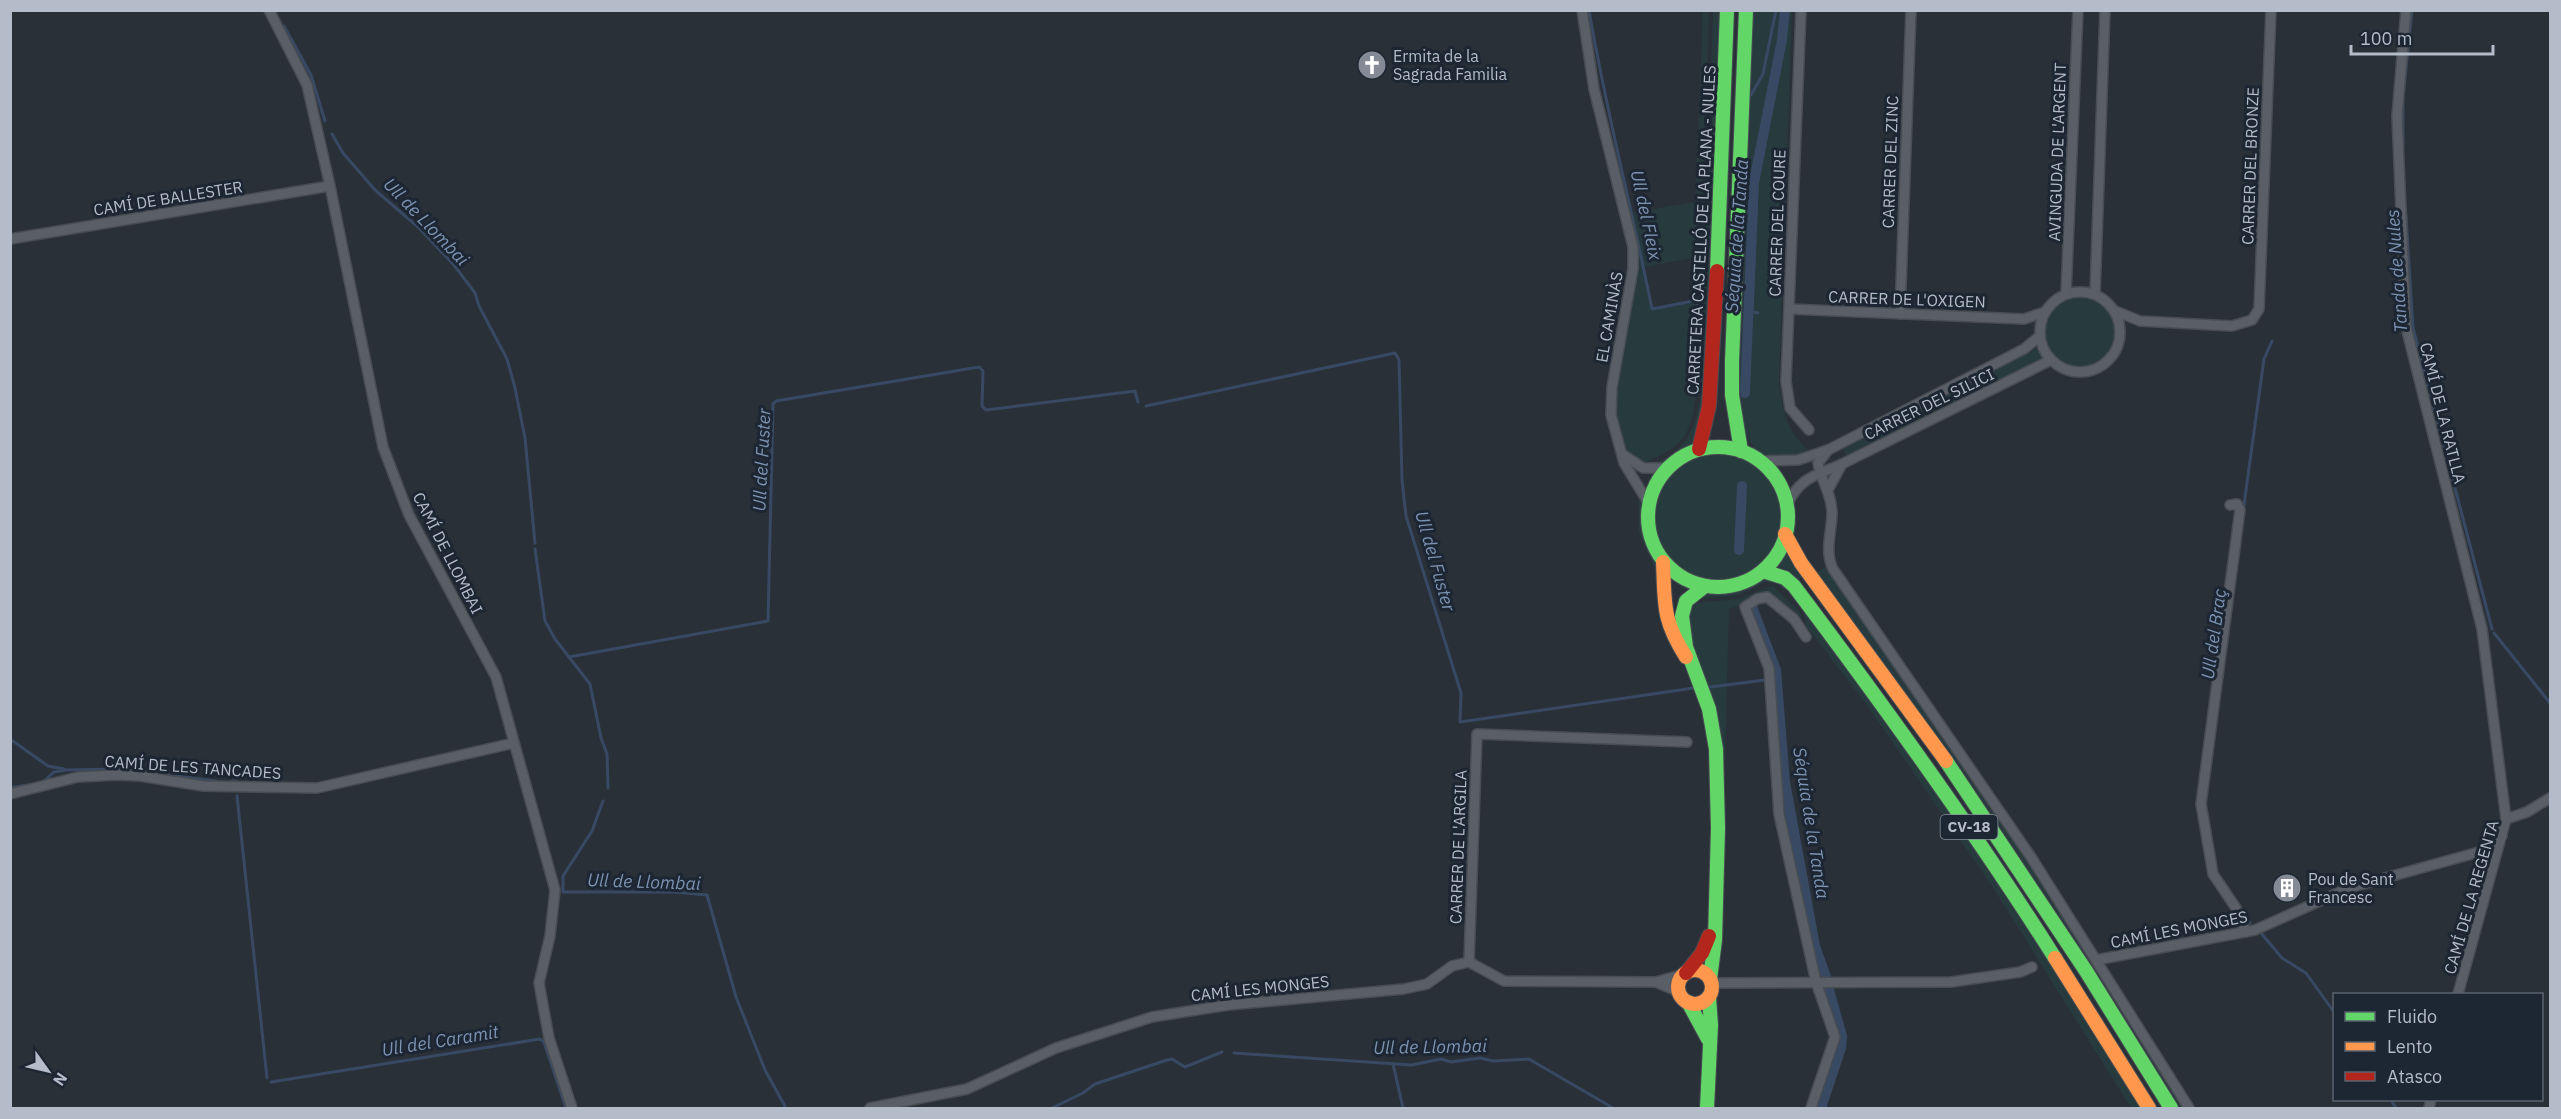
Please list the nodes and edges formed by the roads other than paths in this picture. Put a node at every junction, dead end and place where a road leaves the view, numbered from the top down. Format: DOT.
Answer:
graph roads {
  1 [pos="269,10"];
  2 [pos="1582,10"];
  3 [pos="1727,10"];
  4 [pos="1746,10"];
  5 [pos="1801,10"];
  6 [pos="1911,10"];
  7 [pos="2078,10"];
  8 [pos="2105,10"];
  9 [pos="2271,10"];
  10 [pos="2406,10"];
  11 [pos="330,186"];
  12 [pos="10,239"];
  13 [pos="2066,294"];
  14 [pos="2095,294"];
  15 [pos="1789,309"];
  16 [pos="2115,311"];
  17 [pos="2045,312"];
  18 [pos="1900,314"];
  19 [pos="2025,319"];
  20 [pos="2140,321"];
  21 [pos="2040,332"];
  22 [pos="2120,332"];
  23 [pos="2051,360"];
  24 [pos="1809,430"];
  25 [pos="1699,449"];
  26 [pos="1828,450"];
  27 [pos="1741,451"];
  28 [pos="1621,452"];
  29 [pos="1759,460"];
  30 [pos="1842,464"];
  31 [pos="1667,468"];
  32 [pos="1820,473"];
  33 [pos="1829,488"];
  34 [pos="1649,504"];
  35 [pos="2230,504"];
  36 [pos="1786,505"];
  37 [pos="1785,534"];
  38 [pos="1663,562"];
  39 [pos="1762,571"];
  40 [pos="1706,586"];
  41 [pos="1806,637"];
  42 [pos="1692,667"];
  43 [pos="1687,742"];
  44 [pos="514,743"];
  45 [pos="10,794"];
  46 [pos="2550,801"];
  47 [pos="2506,819"];
  48 [pos="2502,836"];
  49 [pos="1714,914"];
  50 [pos="2246,932"];
  51 [pos="2096,960"];
  52 [pos="1469,962"];
  53 [pos="2032,967"];
  54 [pos="1685,974"];
  55 [pos="1656,982"];
  56 [pos="1816,982"];
  57 [pos="1714,987"];
  58 [pos="2458,993"];
  59 [pos="1683,997"];
  60 [pos="1710,1044"];
  61 [pos="572,1108"];
  62 [pos="870,1108"];
  63 [pos="1707,1108"];
  64 [pos="1811,1108"];
  65 [pos="2149,1108"];
  66 [pos="2171,1108"];
  67 [pos="2189,1108"];
  1 -- 11 [label="street, CAMÍ DE LLOMBAI"];
  2 -- 28 [label="street, EL CAMINÀS"];
  3 -- 25 [label="main road, CARRETERA CASTELLÓ DE LA PLANA - NULES"];
  4 -- 27 [label="main road, CARRETERA CASTELLÓ DE LA PLANA - NULES"];
  5 -- 15 [label="street, CARRER DEL COURE"];
  6 -- 18 [label="street, CARRER DEL ZINC"];
  7 -- 13 [label="street, AVINGUDA DE L'ARGENT"];
  8 -- 14 [label="street"];
  9 -- 20 [label="street, CARRER DEL BRONZE"];
  10 -- 47 [label="street, CAMÍ DE LA RATLLA"];
  11 -- 12 [label="street, CAMÍ DE BALLESTER"];
  11 -- 44 [label="street, CAMÍ DE LLOMBAI"];
  13 -- 14 [label="street"];
  13 -- 17 [label="street"];
  14 -- 16 [label="street"];
  15 -- 18 [label="street, CARRER DE L'OXIGEN"];
  15 -- 24 [label="street, CARRER DEL COURE"];
  16 -- 20 [label="street"];
  16 -- 22 [label="street"];
  17 -- 19 [label="street, CARRER DE L'OXIGEN"];
  17 -- 21 [label="street"];
  18 -- 19 [label="street, CARRER DE L'OXIGEN"];
  19 -- 21 [label="street, CARRER DE L'OXIGEN"];
  20 -- 22 [label="street"];
  21 -- 23 [label="street"];
  21 -- 26 [label="street, CARRER DEL SILICI"];
  22 -- 23 [label="street"];
  23 -- 30 [label="street, CARRER DEL SILICI"];
  25 -- 27 [label="main road"];
  25 -- 31 [label="main road"];
  26 -- 29 [label="street, CARRER DEL SILICI"];
  26 -- 32 [label="street"];
  27 -- 29 [label="main road"];
  28 -- 31 [label="street"];
  28 -- 34 [label="street, EL CAMINÀS"];
  29 -- 36 [label="main road"];
  30 -- 32 [label="street, CARRER DEL SILICI"];
  30 -- 33 [label="street"];
  31 -- 34 [label="main road"];
  32 -- 33 [label="street"];
  32 -- 36 [label="street, CARRER DEL SILICI"];
  33 -- 51 [label="street"];
  34 -- 38 [label="main road"];
  35 -- 50 [label="street"];
  36 -- 37 [label="main road"];
  37 -- 39 [label="main road"];
  37 -- 66 [label="main road, CV-18"];
  38 -- 40 [label="main road"];
  38 -- 42 [label="main road"];
  39 -- 40 [label="main road"];
  39 -- 65 [label="main road, CV-18"];
  40 -- 42 [label="main road"];
  41 -- 56 [label="street"];
  42 -- 49 [label="main road"];
  43 -- 52 [label="street, CARRER DE L'ARGILA"];
  44 -- 45 [label="street, CAMÍ DE LES TANCADES"];
  44 -- 61 [label="street, CAMÍ DE LLOMBAI"];
  46 -- 47 [label="street, CAMÍ DE LA REGENTA"];
  47 -- 48 [label="street, CAMÍ DE LA REGENTA"];
  48 -- 50 [label="street, CAMÍ LES MONGES"];
  48 -- 58 [label="street, CAMÍ DE LA REGENTA"];
  49 -- 54 [label="main road"];
  49 -- 57 [label="main road"];
  50 -- 51 [label="street, CAMÍ LES MONGES"];
  51 -- 67 [label="street"];
  52 -- 55 [label="street"];
  52 -- 62 [label="street, CAMÍ LES MONGES"];
  53 -- 56 [label="street"];
  54 -- 55 [label="street"];
  54 -- 57 [label="main road"];
  54 -- 59 [label="main road"];
  55 -- 59 [label="street"];
  56 -- 57 [label="street"];
  56 -- 64 [label="street"];
  57 -- 59 [label="main road"];
  57 -- 60 [label="main road"];
  59 -- 60 [label="main road"];
  60 -- 63 [label="main road"];
}
